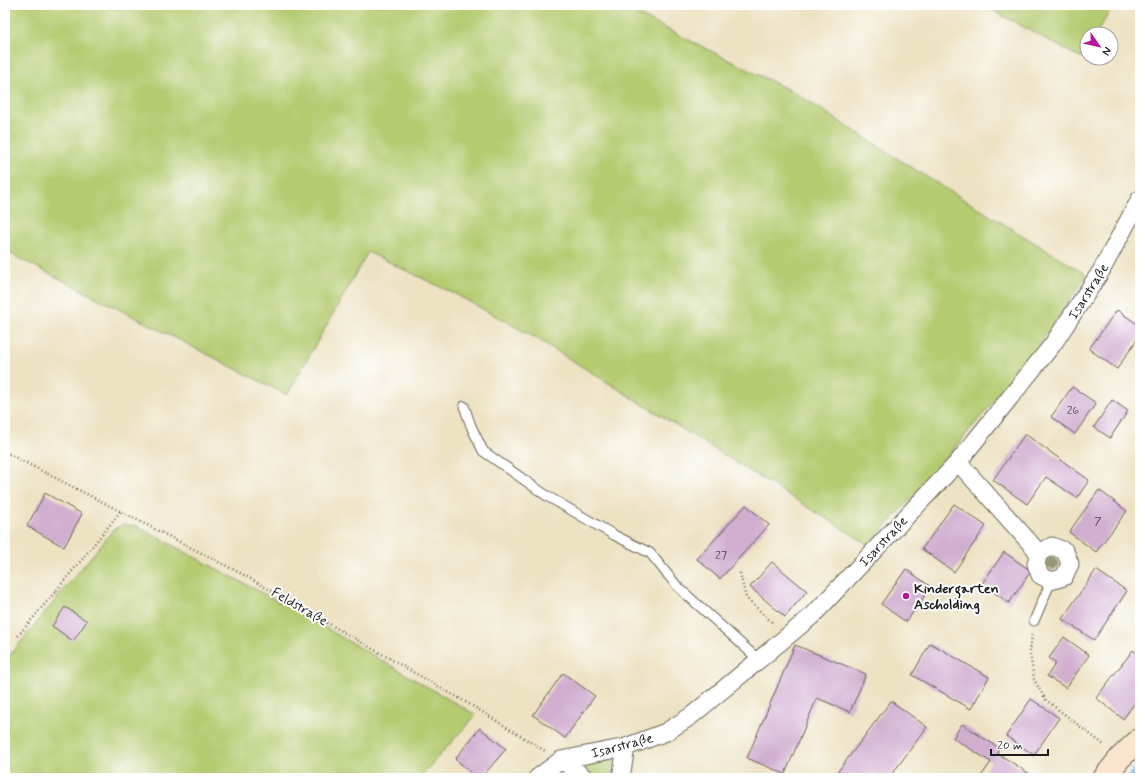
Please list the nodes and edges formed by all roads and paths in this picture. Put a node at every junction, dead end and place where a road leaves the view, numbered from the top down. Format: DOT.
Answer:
graph roads {
  1 [pos="1140,199"];
  2 [pos="464,406"];
  3 [pos="5,452"];
  4 [pos="958,462"];
  5 [pos="121,511"];
  6 [pos="1040,553"];
  7 [pos="740,573"];
  8 [pos="1051,581"];
  9 [pos="1034,620"];
  10 [pos="18,636"];
  11 [pos="787,636"];
  12 [pos="759,660"];
  13 [pos="1140,739"];
  14 [pos="626,747"];
  15 [pos="1120,758"];
  16 [pos="561,760"];
  17 [pos="537,778"];
  18 [pos="585,778"];
  19 [pos="621,778"];
  20 [pos="1104,778"];
  1 -- 4 [label="street, Isarstraße"];
  2 -- 12 [label="lane"];
  3 -- 5 [label="path, Feldstraße"];
  4 -- 6 [label="street"];
  4 -- 11 [label="street, Isarstraße"];
  5 -- 10 [label="path"];
  5 -- 16 [label="path, Feldstraße"];
  6 -- 8 [label="street"];
  6 -- 8 [label="street"];
  7 -- 11 [label="path"];
  8 -- 9 [label="lane"];
  9 -- 15 [label="path"];
  11 -- 12 [label="street, Isarstraße"];
  12 -- 14 [label="street, Isarstraße"];
  13 -- 15 [label="main road"];
  14 -- 16 [label="street, Isarstraße"];
  14 -- 19 [label="street"];
  15 -- 20 [label="main road"];
  16 -- 17 [label="street, Isarstraße"];
  16 -- 18 [label="street"];
}
